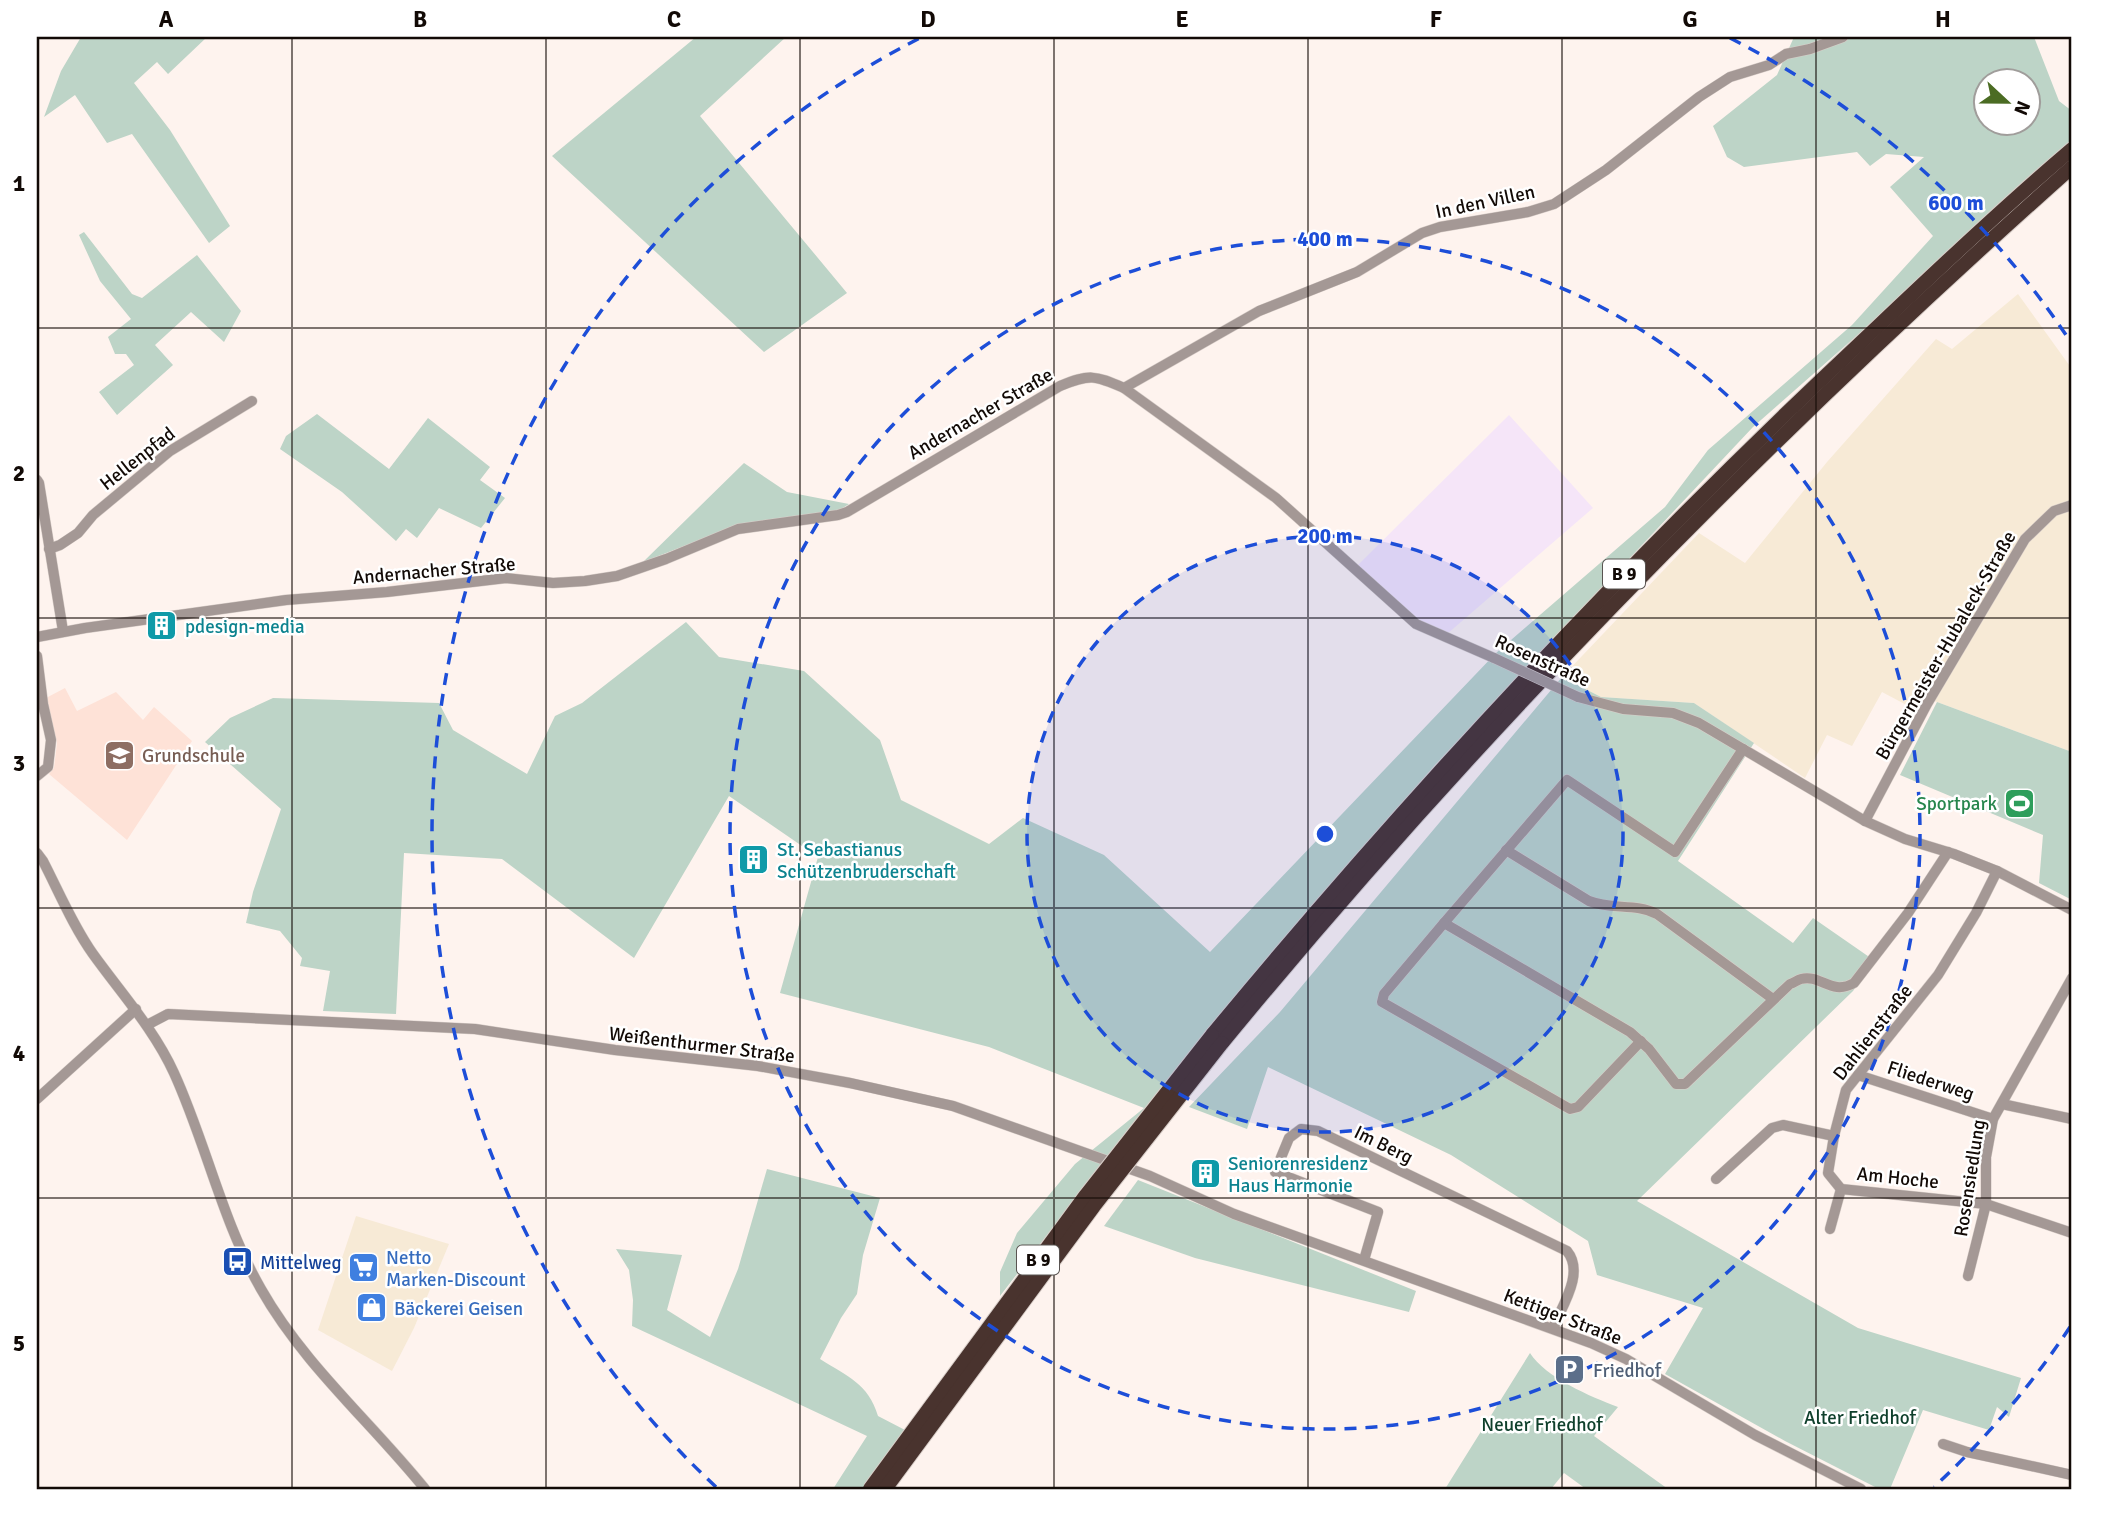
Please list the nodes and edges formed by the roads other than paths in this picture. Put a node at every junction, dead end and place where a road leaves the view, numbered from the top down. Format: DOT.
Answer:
graph roads {
  1 [pos="1843,37"];
  2 [pos="2072,149"];
  3 [pos="2072,167"];
  4 [pos="1084,376"];
  5 [pos="1124,388"];
  6 [pos="252,401"];
  7 [pos="37,480"];
  8 [pos="2072,505"];
  9 [pos="49,549"];
  10 [pos="63,631"];
  11 [pos="37,637"];
  12 [pos="37,656"];
  13 [pos="1742,749"];
  14 [pos="37,776"];
  15 [pos="1865,821"];
  16 [pos="1506,850"];
  17 [pos="1948,852"];
  18 [pos="37,853"];
  19 [pos="1997,871"];
  20 [pos="2072,910"];
  21 [pos="1444,923"];
  22 [pos="2072,978"];
  23 [pos="1773,999"];
  24 [pos="136,1009"];
  25 [pos="147,1025"];
  26 [pos="1217,1039"];
  27 [pos="1641,1041"];
  28 [pos="1858,1074"];
  29 [pos="37,1099"];
  30 [pos="2003,1104"];
  31 [pos="1993,1119"];
  32 [pos="2072,1119"];
  33 [pos="1834,1136"];
  34 [pos="1716,1178"];
  35 [pos="1841,1189"];
  36 [pos="1986,1204"];
  37 [pos="1234,1214"];
  38 [pos="1830,1229"];
  39 [pos="2072,1233"];
  40 [pos="1364,1260"];
  41 [pos="1968,1276"];
  42 [pos="1553,1328"];
  43 [pos="1943,1444"];
  44 [pos="2072,1475"];
  45 [pos="425,1489"];
  46 [pos="870,1489"];
  47 [pos="885,1489"];
  48 [pos="1861,1489"];
  1 -- 5 [label="street, In den Villen"];
  2 -- 26 [label="highway, B 9"];
  3 -- 26 [label="highway, B 9"];
  4 -- 5 [label="street, Rosenstraße"];
  4 -- 10 [label="street, Andernacher Straße"];
  5 -- 13 [label="street, Rosenstraße, bridge"];
  6 -- 9 [label="street, Hellenpfad"];
  7 -- 9 [label="street"];
  8 -- 15 [label="street, Bürgermeister-Hubaleck-Straße"];
  9 -- 10 [label="street"];
  10 -- 11 [label="street, Andernacher Straße"];
  12 -- 14 [label="street"];
  13 -- 15 [label="street, Rosenstraße"];
  13 -- 16 [label="street"];
  15 -- 17 [label="street, Rosenstraße"];
  16 -- 21 [label="street"];
  16 -- 23 [label="street"];
  17 -- 19 [label="street, Rosenstraße"];
  17 -- 23 [label="street"];
  18 -- 24 [label="street"];
  19 -- 20 [label="street, Rosenstraße"];
  19 -- 28 [label="street, Dahlienstraße"];
  21 -- 27 [label="street"];
  21 -- 27 [label="street"];
  22 -- 30 [label="street, Rosensiedlung"];
  23 -- 27 [label="street"];
  24 -- 25 [label="street"];
  24 -- 29 [label="street"];
  25 -- 37 [label="street, Weißenthurmer Straße"];
  25 -- 45 [label="street"];
  26 -- 46 [label="highway, B 9, bridge"];
  26 -- 47 [label="highway, B 9, bridge"];
  28 -- 31 [label="street, Fliederweg"];
  28 -- 33 [label="street, Dahlienstraße"];
  30 -- 31 [label="street, Rosensiedlung"];
  30 -- 32 [label="street"];
  31 -- 36 [label="street, Rosensiedlung"];
  33 -- 34 [label="street"];
  33 -- 35 [label="street, Am Hoche"];
  35 -- 36 [label="street, Am Hoche"];
  35 -- 38 [label="street, Am Hoche"];
  36 -- 39 [label="street, Am Hoche"];
  36 -- 41 [label="street, Rosensiedlung"];
  37 -- 40 [label="street, Kettiger Straße"];
  40 -- 42 [label="street, Kettiger Straße"];
  40 -- 42 [label="street, Im Berg"];
  42 -- 48 [label="street, Kettiger Straße"];
  43 -- 44 [label="street"];
}
